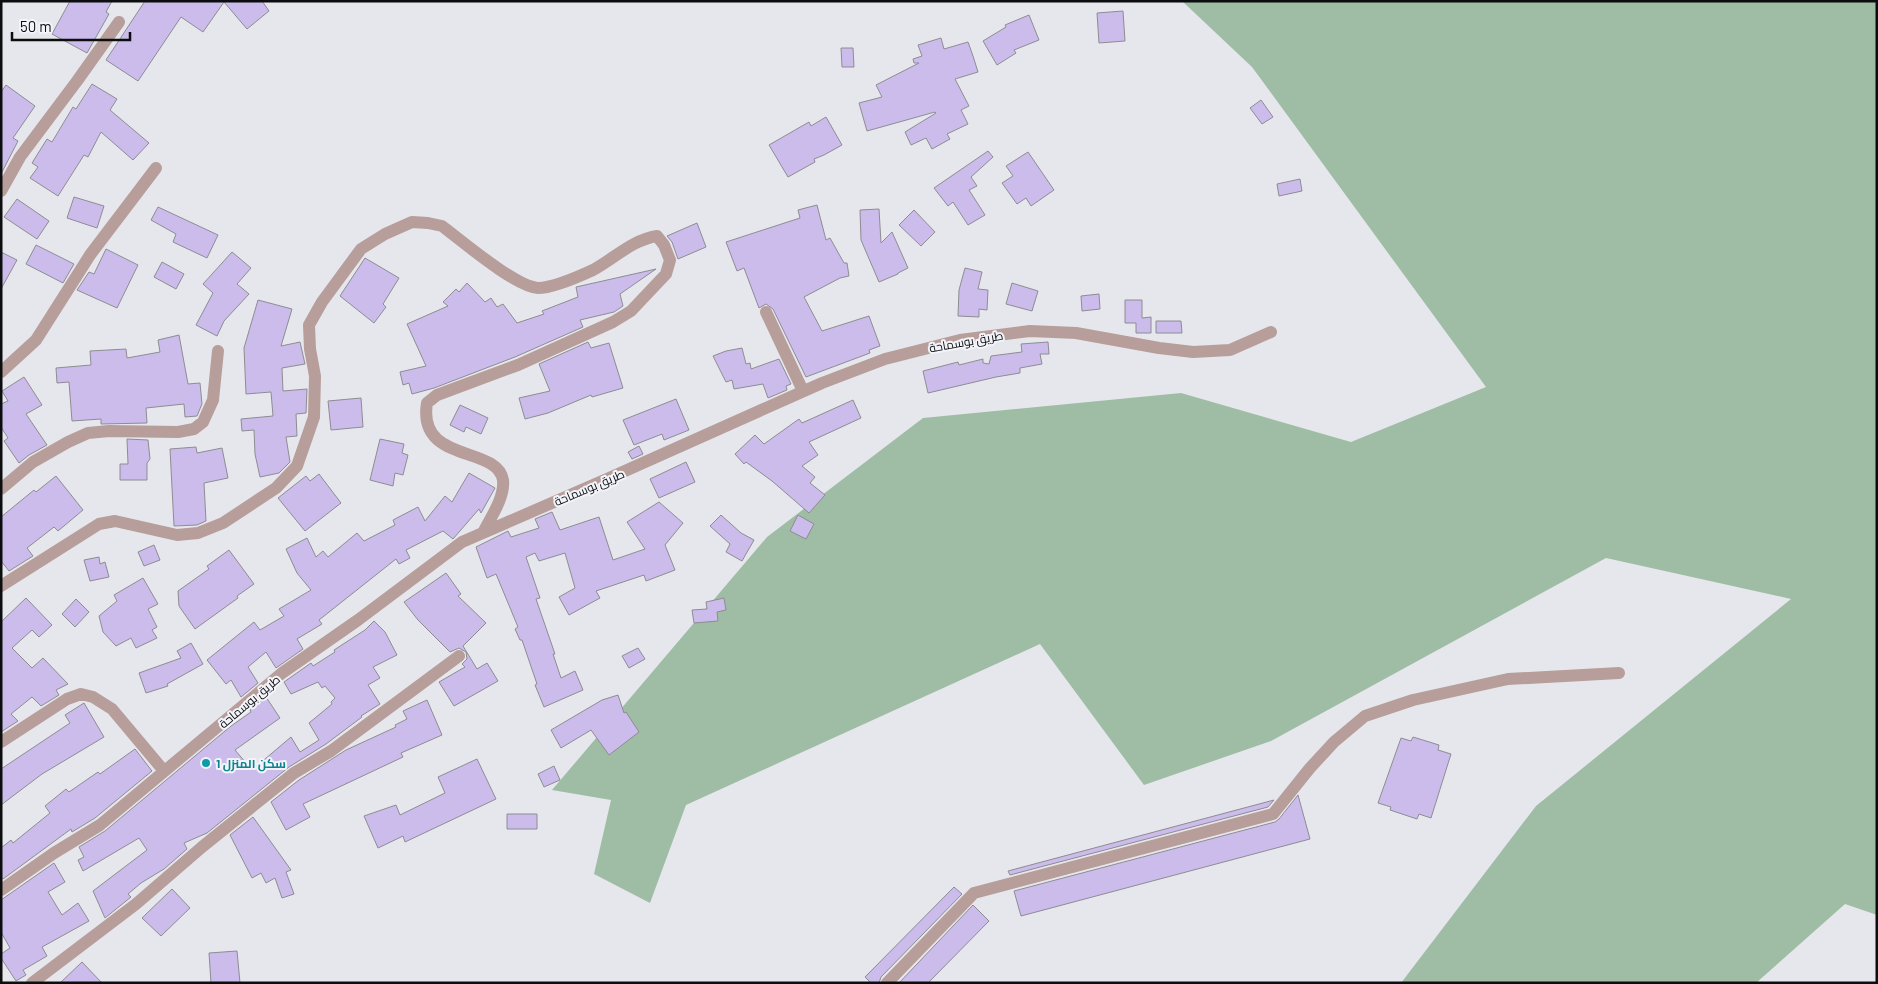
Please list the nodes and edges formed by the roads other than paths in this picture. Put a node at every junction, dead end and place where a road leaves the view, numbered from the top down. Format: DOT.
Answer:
graph roads {
  1 [pos="119,22"];
  2 [pos="156,168"];
  3 [pos="1,191"];
  4 [pos="766,312"];
  5 [pos="1272,332"];
  6 [pos="218,351"];
  7 [pos="1,372"];
  8 [pos="803,391"];
  9 [pos="1,489"];
  10 [pos="484,531"];
  11 [pos="1,586"];
  12 [pos="459,656"];
  13 [pos="1619,673"];
  14 [pos="1,742"];
  15 [pos="164,771"];
  16 [pos="1,890"];
  17 [pos="32,983"];
  18 [pos="887,983"];
  1 -- 3 [label="street"];
  2 -- 7 [label="street"];
  4 -- 8 [label="street"];
  5 -- 8 [label="street, طريق بوسماحة"];
  6 -- 9 [label="street"];
  8 -- 10 [label="street, طريق بوسماحة"];
  10 -- 11 [label="street"];
  10 -- 15 [label="street, طريق بوسماحة"];
  12 -- 17 [label="street"];
  13 -- 18 [label="street"];
  14 -- 15 [label="street"];
  15 -- 16 [label="street, طريق بوسماحة"];
}
